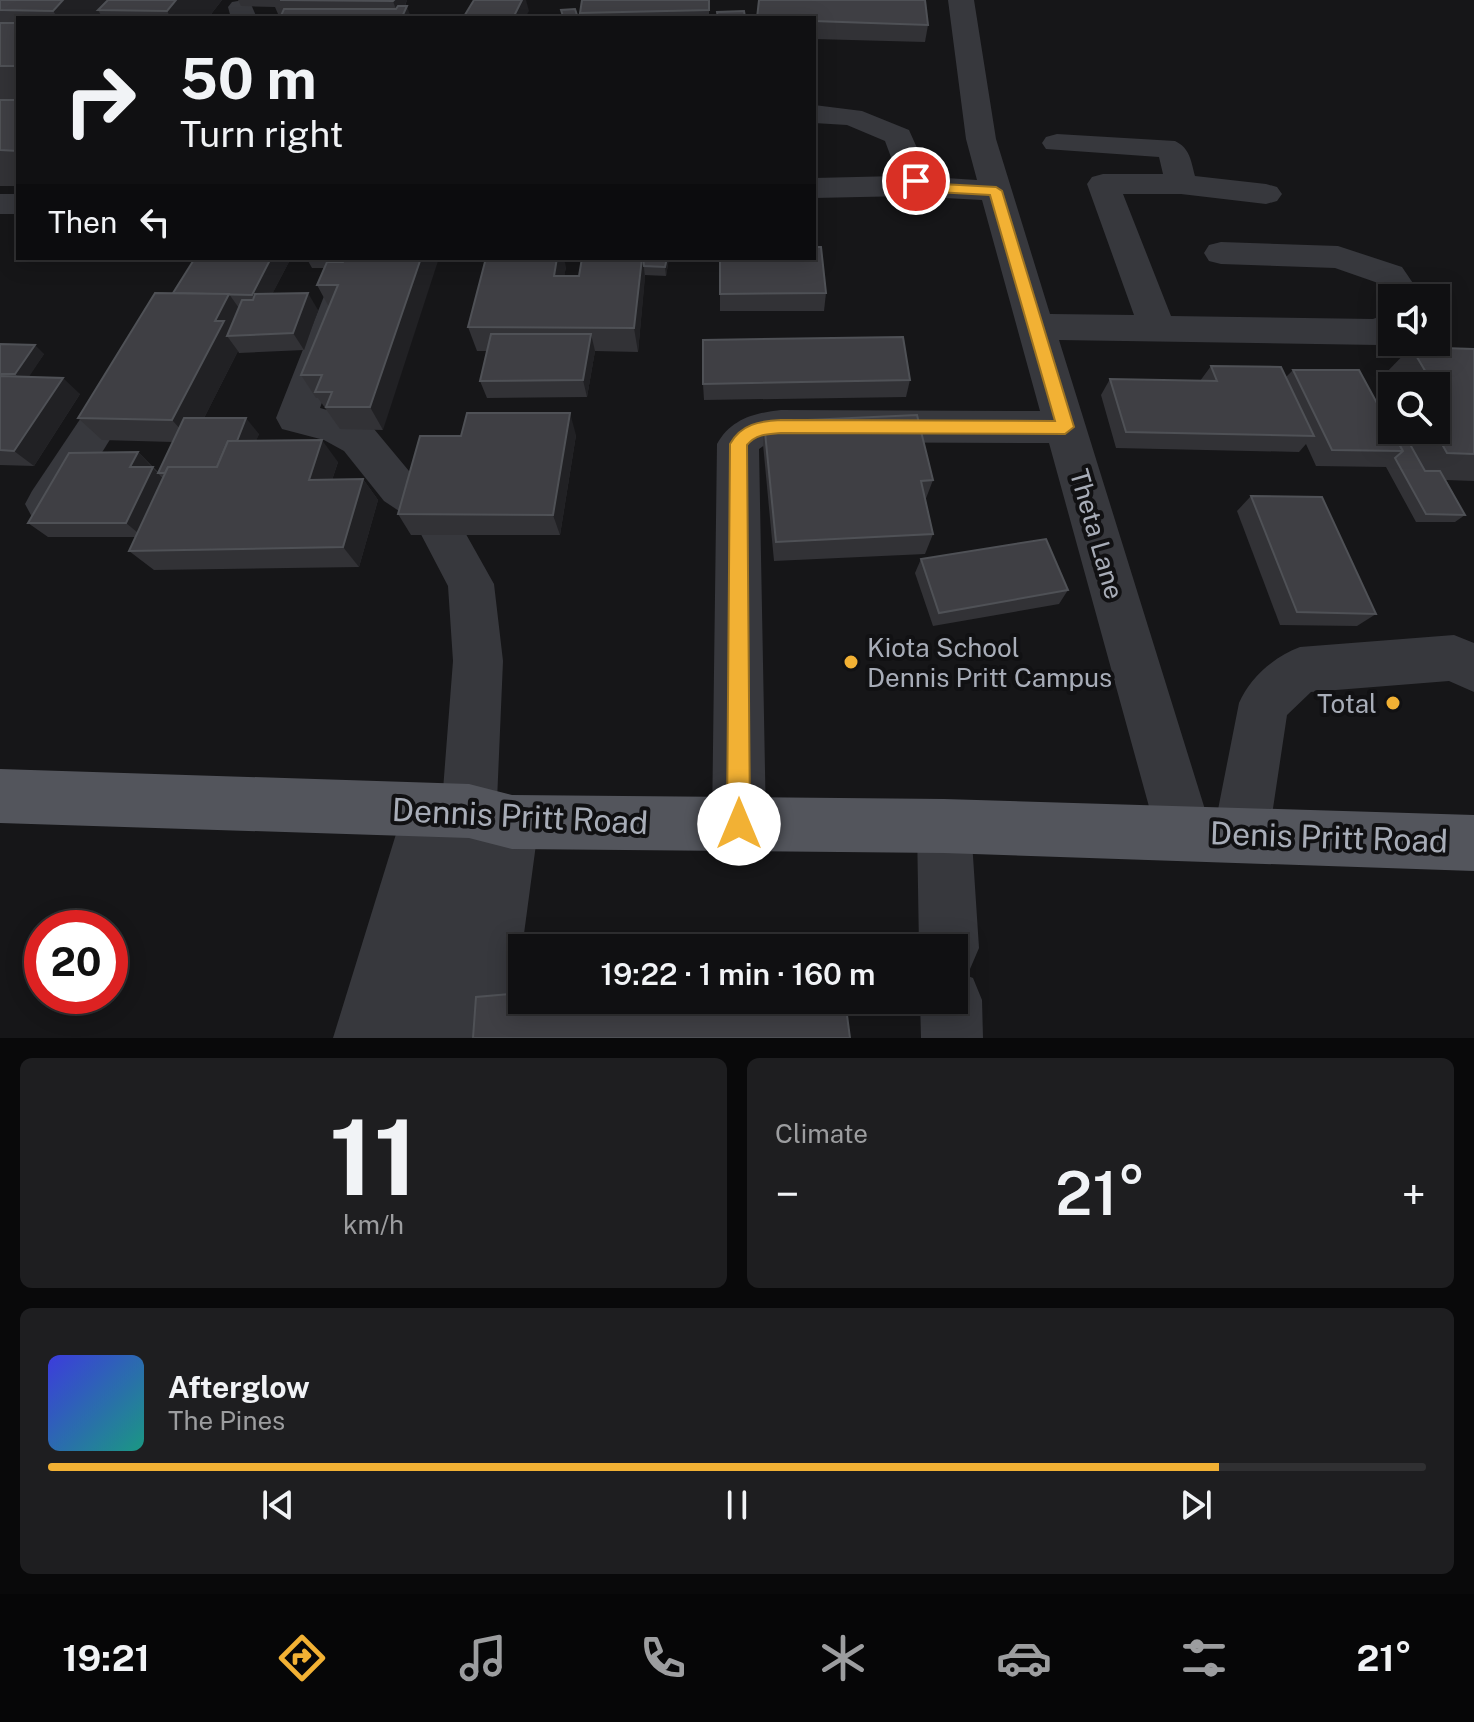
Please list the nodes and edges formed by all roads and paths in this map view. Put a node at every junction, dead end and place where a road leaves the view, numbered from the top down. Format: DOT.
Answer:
graph roads {
  1 [pos="961,0"];
  2 [pos="816,114"];
  3 [pos="1057,143"];
  4 [pos="1181,184"];
  5 [pos="918,187"];
  6 [pos="816,188"];
  7 [pos="996,191"];
  8 [pos="1266,194"];
  9 [pos="1221,253"];
  10 [pos="355,260"];
  11 [pos="1396,284"];
  12 [pos="1036,327"];
  13 [pos="1158,329"];
  14 [pos="1378,332"];
  15 [pos="148,346"];
  16 [pos="1065,427"];
  17 [pos="37,520"];
  18 [pos="1474,669"];
  19 [pos="0,796"];
  20 [pos="470,815"];
  21 [pos="739,824"];
  22 [pos="944,826"];
  23 [pos="1184,832"];
  24 [pos="1241,835"];
  25 [pos="1474,843"];
  26 [pos="948,934"];
  27 [pos="951,1014"];
  28 [pos="364,1038"];
  29 [pos="419,1038"];
  30 [pos="479,1038"];
  31 [pos="952,1038"];
  1 -- 7 [label="street, Theta Lane"];
  2 -- 5 [label="street"];
  3 -- 4 [label="street"];
  4 -- 8 [label="street"];
  4 -- 13 [label="street"];
  5 -- 6 [label="street"];
  5 -- 7 [label="street"];
  7 -- 12 [label="street, Theta Lane"];
  9 -- 11 [label="street"];
  10 -- 20 [label="street"];
  12 -- 13 [label="street"];
  12 -- 16 [label="street, Theta Lane"];
  13 -- 14 [label="street"];
  15 -- 17 [label="street"];
  16 -- 21 [label="street"];
  16 -- 23 [label="street, Theta Lane"];
  18 -- 24 [label="street"];
  19 -- 20 [label="main road, Dennis Pritt Road"];
  20 -- 21 [label="main road, Dennis Pritt Road"];
  20 -- 28 [label="street"];
  20 -- 29 [label="street"];
  20 -- 30 [label="street"];
  21 -- 22 [label="main road, Dennis Pritt Road"];
  22 -- 23 [label="main road, Dennis Pritt Road"];
  22 -- 26 [label="street"];
  23 -- 24 [label="main road, Denis Pritt Road"];
  24 -- 25 [label="main road, Denis Pritt Road"];
  27 -- 31 [label="street"];
}
